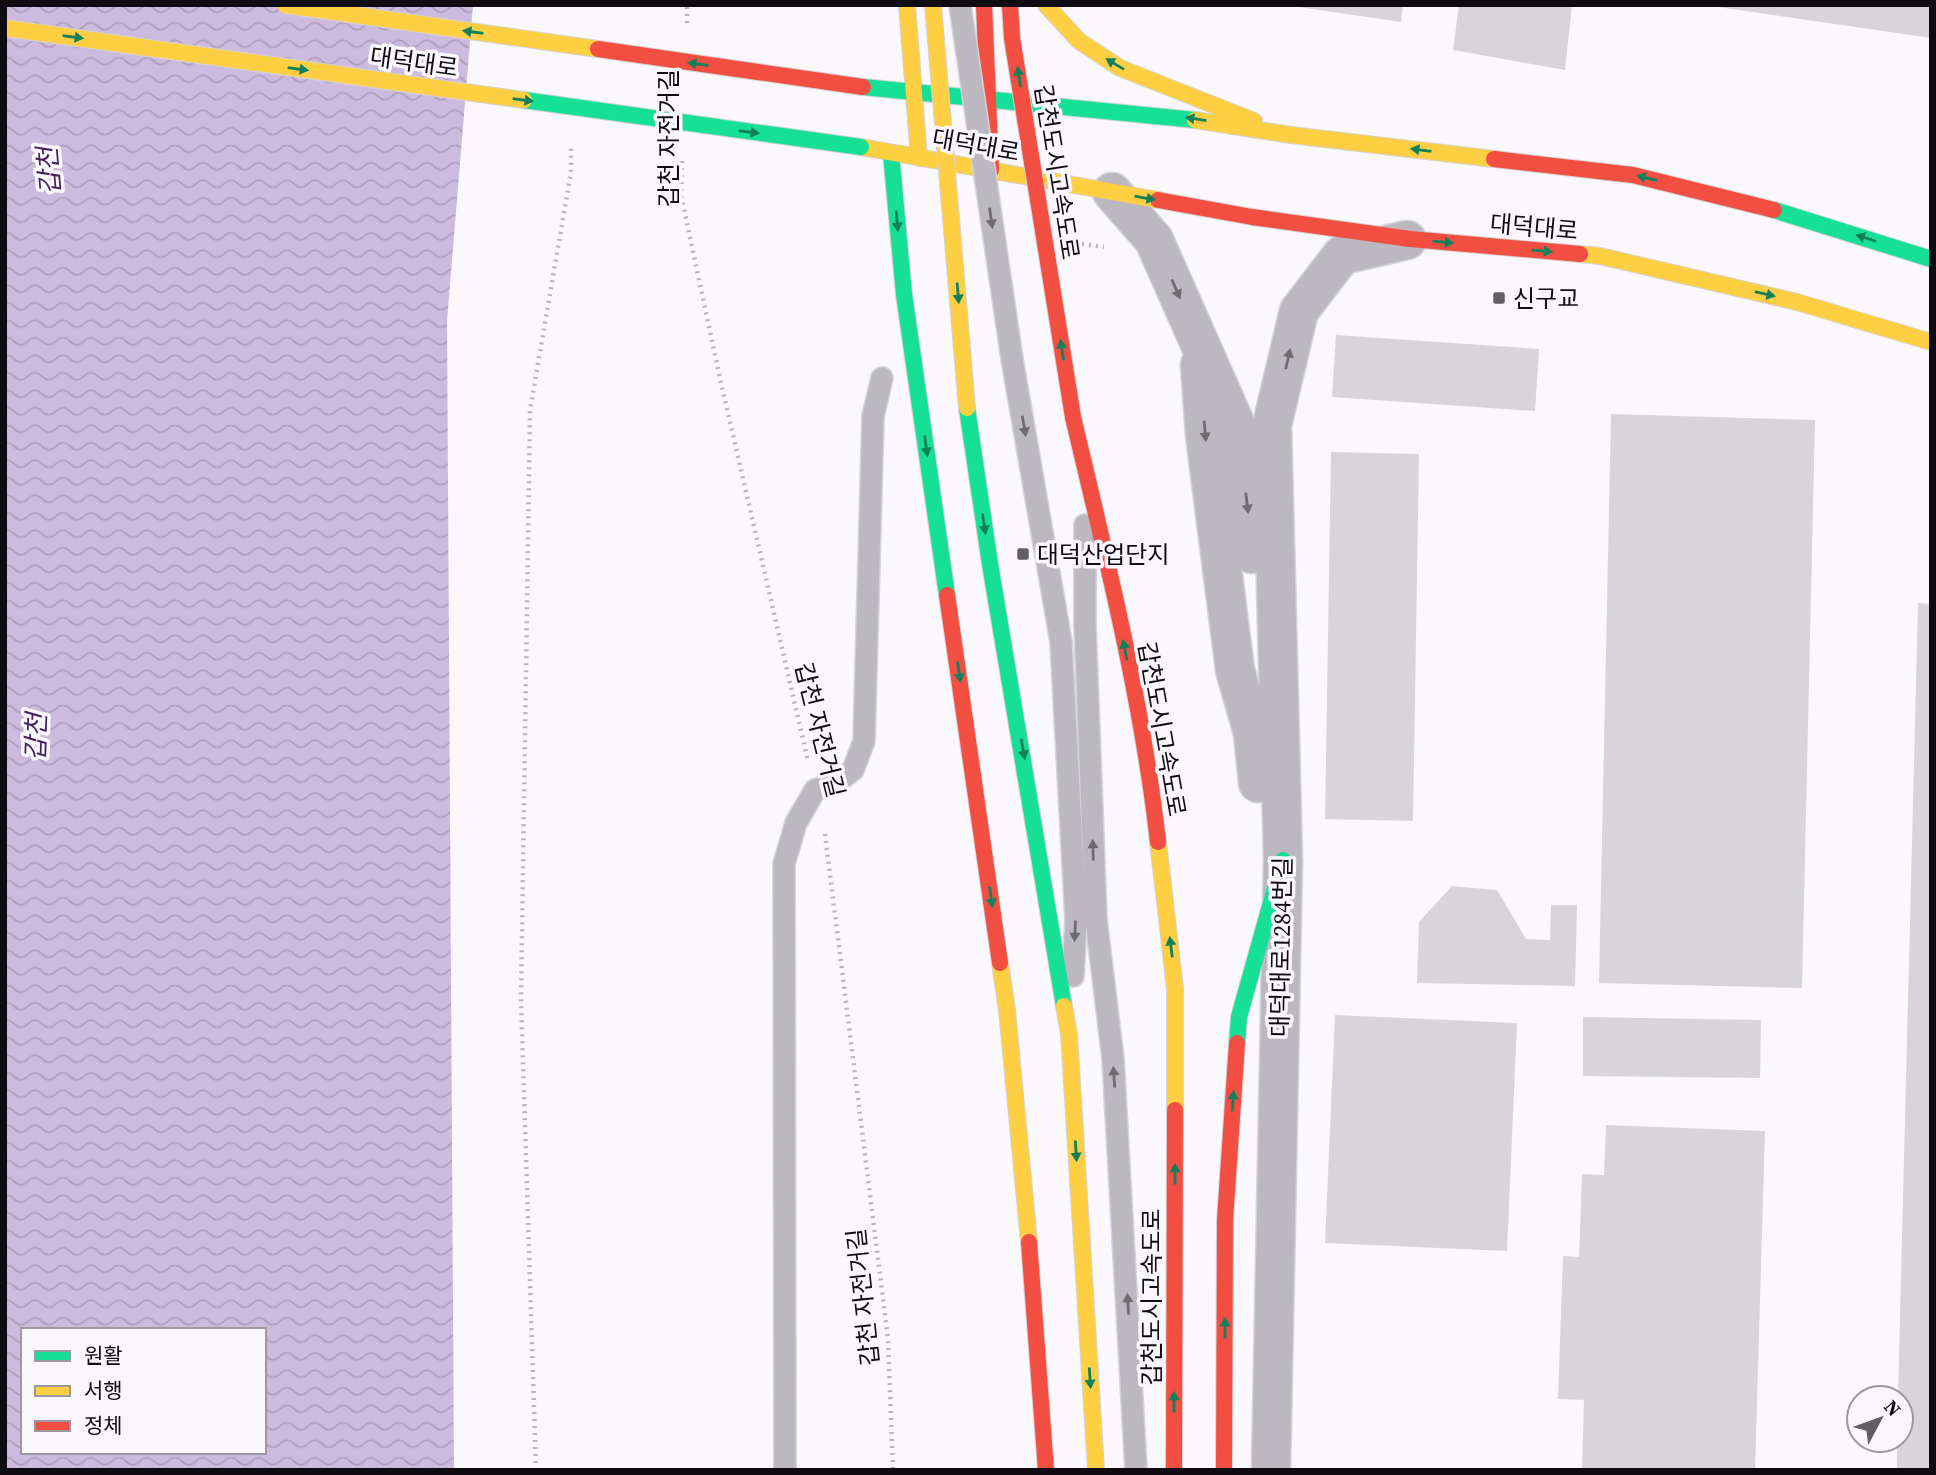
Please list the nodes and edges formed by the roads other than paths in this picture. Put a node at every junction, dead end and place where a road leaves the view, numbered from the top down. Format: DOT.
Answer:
graph roads {
  1 [pos="285,5"];
  2 [pos="907,5"];
  3 [pos="933,5"];
  4 [pos="960,5"];
  5 [pos="984,5"];
  6 [pos="1010,5"];
  7 [pos="1046,5"];
  8 [pos="5,28"];
  9 [pos="914,92"];
  10 [pos="988,99"];
  11 [pos="1291,135"];
  12 [pos="891,153"];
  13 [pos="919,158"];
  14 [pos="991,170"];
  15 [pos="1112,192"];
  16 [pos="1410,239"];
  17 [pos="1931,259"];
  18 [pos="1931,342"];
  19 [pos="882,379"];
  20 [pos="1085,469"];
  21 [pos="1283,860"];
  22 [pos="1069,1034"];
  23 [pos="785,1470"];
  24 [pos="1046,1470"];
  25 [pos="1096,1470"];
  26 [pos="1136,1470"];
  27 [pos="1174,1470"];
  28 [pos="1224,1470"];
  29 [pos="1271,1470"];
  9 -- 1 [label="main road, 대덕대로, one-way, bridge"];
  2 -- 9 [label="main road"];
  3 -- 22 [label="main road, one-way, bridge"];
  4 -- 22 [label="lane, one-way, bridge"];
  5 -- 10 [label="main road"];
  20 -- 6 [label="main road, 갑천도시고속도로, one-way, bridge"];
  11 -- 7 [label="main road, one-way"];
  8 -- 12 [label="main road, 대덕대로, one-way, bridge"];
  9 -- 10 [label="main road, 대덕대로"];
  9 -- 13 [label="main road"];
  11 -- 10 [label="main road, 대덕대로, one-way"];
  10 -- 14 [label="main road"];
  17 -- 11 [label="main road, 대덕대로, one-way"];
  12 -- 13 [label="main road, 대덕대로"];
  12 -- 24 [label="main road, one-way"];
  13 -- 14 [label="main road, 대덕대로"];
  14 -- 15 [label="main road, 대덕대로"];
  15 -- 16 [label="main road, 대덕대로, one-way"];
  15 -- 21 [label="street, one-way"];
  16 -- 18 [label="main road, 대덕대로, one-way"];
  21 -- 16 [label="street, 대덕대로1284번길, one-way"];
  19 -- 23 [label="lane"];
  26 -- 20 [label="lane, one-way"];
  27 -- 20 [label="main road, 갑천도시고속도로, one-way"];
  28 -- 21 [label="main road, one-way"];
  21 -- 29 [label="street, 대덕대로1284번길"];
  22 -- 25 [label="main road, one-way"];
}
